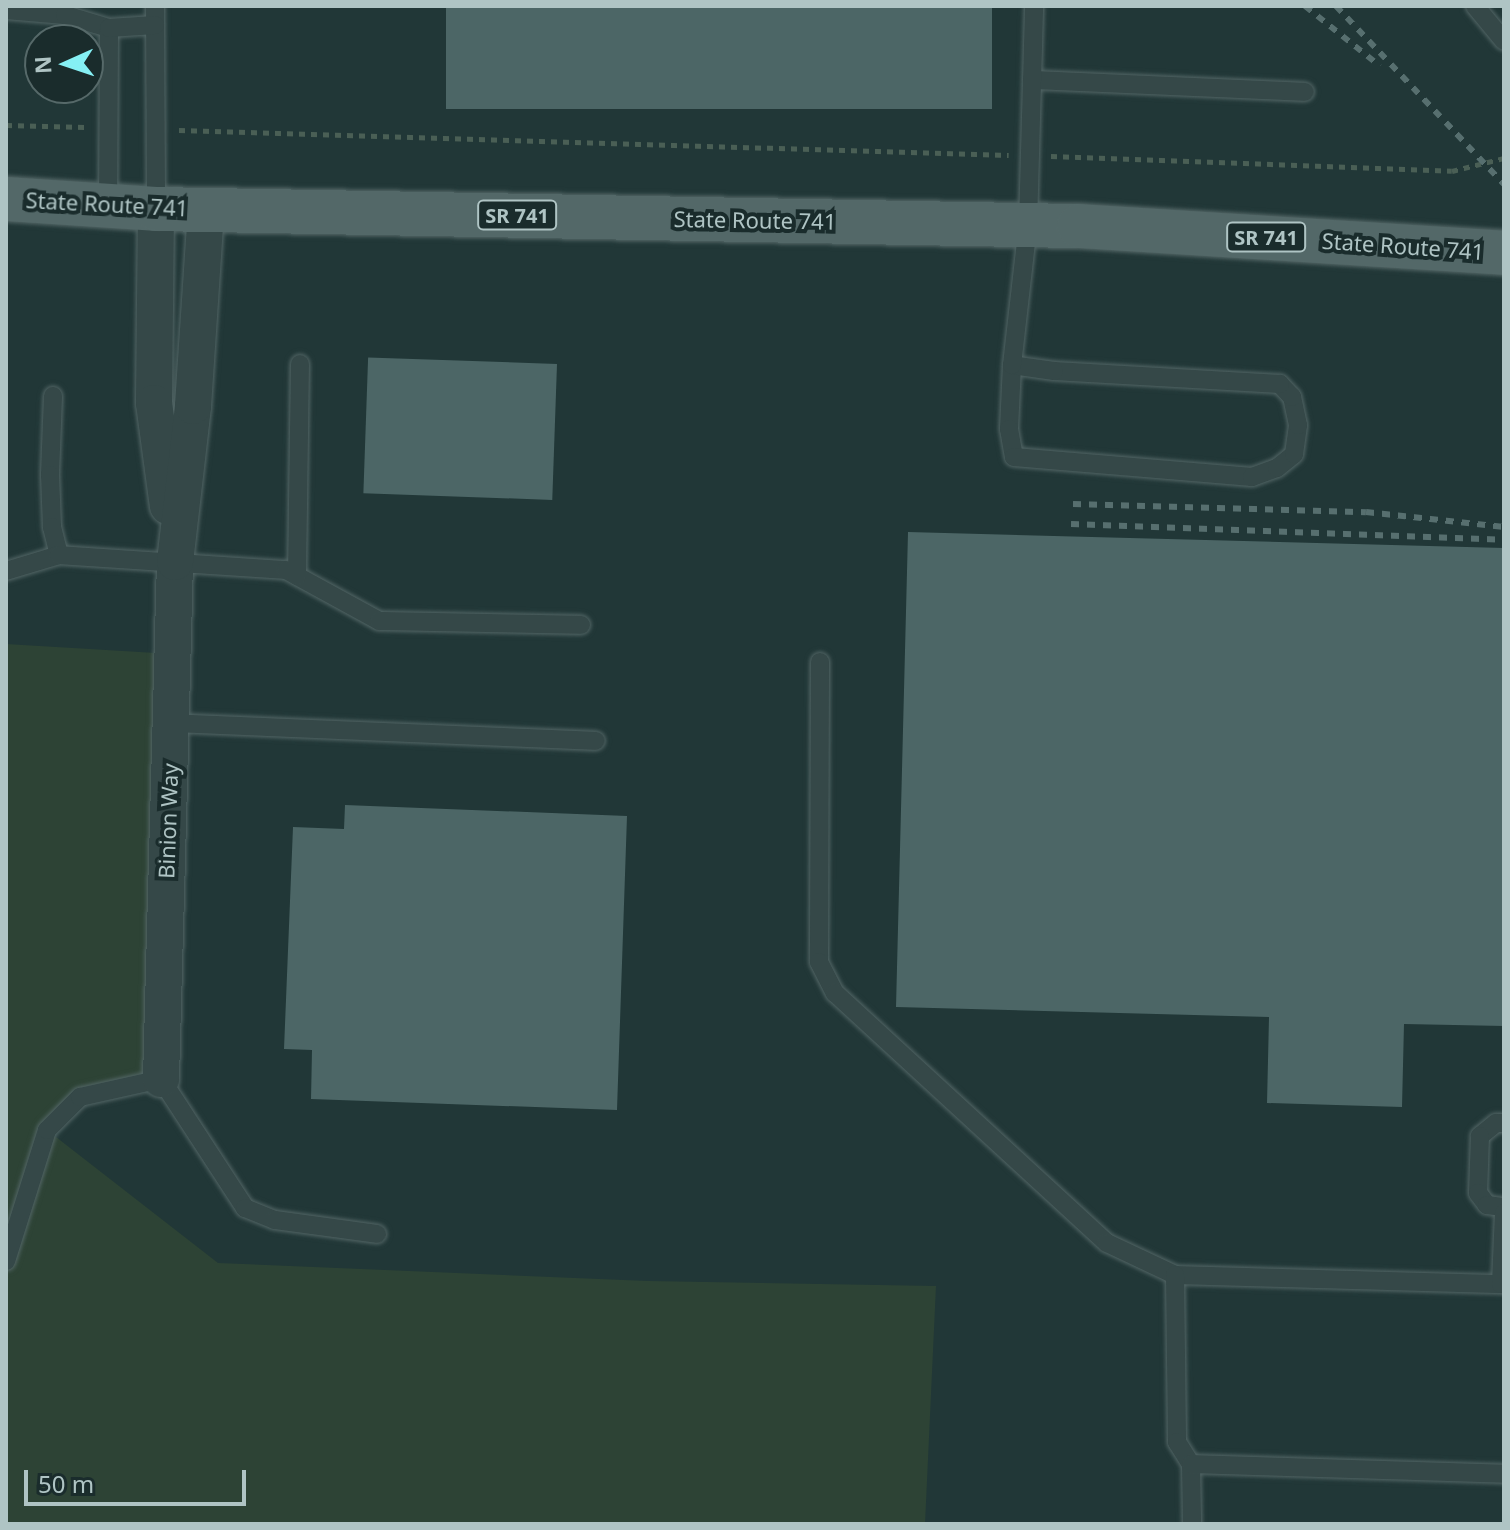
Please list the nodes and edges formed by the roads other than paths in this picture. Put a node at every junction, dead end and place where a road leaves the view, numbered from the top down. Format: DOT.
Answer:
graph roads {
  1 [pos="1034,6"];
  2 [pos="1475,6"];
  3 [pos="6,10"];
  4 [pos="155,15"];
  5 [pos="109,28"];
  6 [pos="1504,41"];
  7 [pos="1032,80"];
  8 [pos="1305,92"];
  9 [pos="6,199"];
  10 [pos="108,205"];
  11 [pos="156,209"];
  12 [pos="206,210"];
  13 [pos="1028,225"];
  14 [pos="1504,253"];
  15 [pos="300,364"];
  16 [pos="1012,365"];
  17 [pos="53,396"];
  18 [pos="59,555"];
  19 [pos="175,562"];
  20 [pos="6,571"];
  21 [pos="297,576"];
  22 [pos="581,625"];
  23 [pos="820,662"];
  24 [pos="171,723"];
  25 [pos="596,741"];
  26 [pos="161,1079"];
  27 [pos="1504,1123"];
  28 [pos="1504,1207"];
  29 [pos="1504,1213"];
  30 [pos="377,1234"];
  31 [pos="6,1261"];
  32 [pos="1175,1275"];
  33 [pos="1502,1284"];
  34 [pos="1191,1464"];
  35 [pos="1504,1474"];
  36 [pos="1192,1524"];
  1 -- 7 [label="lane"];
  2 -- 6 [label="lane"];
  3 -- 5 [label="lane"];
  4 -- 5 [label="lane"];
  4 -- 11 [label="lane"];
  5 -- 10 [label="lane"];
  7 -- 8 [label="lane"];
  7 -- 13 [label="lane"];
  9 -- 10 [label="main road, State Route 741 / SR 741"];
  10 -- 11 [label="main road, State Route 741 / SR 741"];
  11 -- 12 [label="main road, State Route 741 / SR 741"];
  11 -- 19 [label="street, Binion Way"];
  12 -- 13 [label="main road, State Route 741 / SR 741"];
  12 -- 19 [label="street, Binion Way"];
  13 -- 14 [label="main road, State Route 741 / SR 741"];
  13 -- 16 [label="lane"];
  15 -- 21 [label="lane"];
  16 -- 16 [label="lane"];
  17 -- 18 [label="lane"];
  18 -- 19 [label="lane"];
  18 -- 20 [label="lane"];
  19 -- 21 [label="lane"];
  19 -- 24 [label="street, Binion Way"];
  21 -- 22 [label="lane"];
  23 -- 32 [label="lane"];
  24 -- 25 [label="lane"];
  24 -- 26 [label="street, Binion Way"];
  26 -- 30 [label="lane"];
  26 -- 31 [label="lane"];
  27 -- 28 [label="lane"];
  29 -- 33 [label="lane"];
  32 -- 33 [label="lane"];
  32 -- 34 [label="lane"];
  34 -- 35 [label="lane"];
  34 -- 36 [label="lane"];
}
